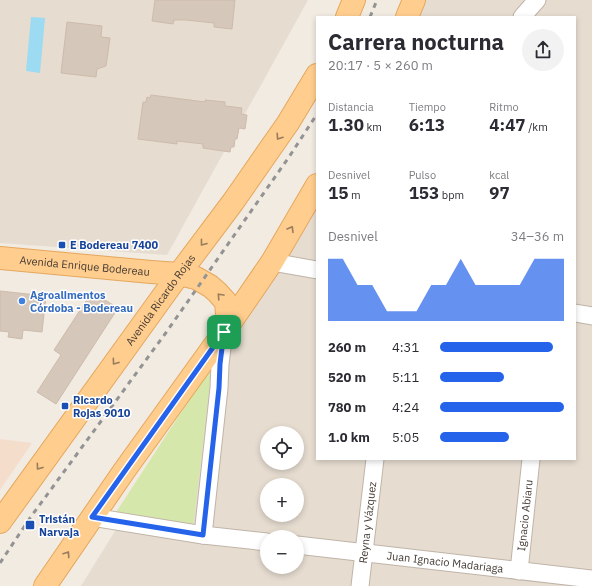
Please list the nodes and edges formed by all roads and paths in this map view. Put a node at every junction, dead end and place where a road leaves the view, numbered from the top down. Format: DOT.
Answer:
graph roads {
  1 [pos="354,0"];
  2 [pos="414,0"];
  3 [pos="538,0"];
  4 [pos="347,16"];
  5 [pos="407,16"];
  6 [pos="523,16"];
  7 [pos="540,16"];
  8 [pos="316,77"];
  9 [pos="316,187"];
  10 [pos="0,258"];
  11 [pos="272,262"];
  12 [pos="316,270"];
  13 [pos="179,274"];
  14 [pos="576,313"];
  15 [pos="592,316"];
  16 [pos="224,332"];
  17 [pos="375,460"];
  18 [pos="531,460"];
  19 [pos="92,517"];
  20 [pos="0,522"];
  21 [pos="203,535"];
  22 [pos="260,541"];
  23 [pos="304,546"];
  24 [pos="364,552"];
  25 [pos="519,571"];
  26 [pos="592,579"];
  27 [pos="45,586"];
  28 [pos="360,586"];
  1 -- 4 [label="main road"];
  2 -- 5 [label="main road"];
  3 -- 6 [label="street"];
  3 -- 7 [label="street"];
  8 -- 13 [label="main road, Avenida Ricardo Rojas, one-way"];
  11 -- 9 [label="main road, one-way"];
  10 -- 13 [label="main road, Avenida Enrique Bodereau"];
  11 -- 12 [label="street"];
  11 -- 16 [label="main road"];
  16 -- 13 [label="main road, Avenida Enrique Bodereau, one-way"];
  13 -- 20 [label="main road, Avenida Ricardo Rojas, one-way"];
  14 -- 15 [label="street"];
  16 -- 19 [label="main road"];
  16 -- 21 [label="street"];
  17 -- 24 [label="street, Reyna y Vázquez"];
  18 -- 25 [label="street, Ignacio Abiaru"];
  19 -- 21 [label="street"];
  27 -- 19 [label="main road, one-way"];
  21 -- 22 [label="street"];
  23 -- 24 [label="street, Juan Ignacio Madariaga"];
  24 -- 25 [label="street, Juan Ignacio Madariaga"];
  24 -- 28 [label="street, Reyna y Vázquez"];
  25 -- 26 [label="street, Juan Ignacio Madariaga"];
}
